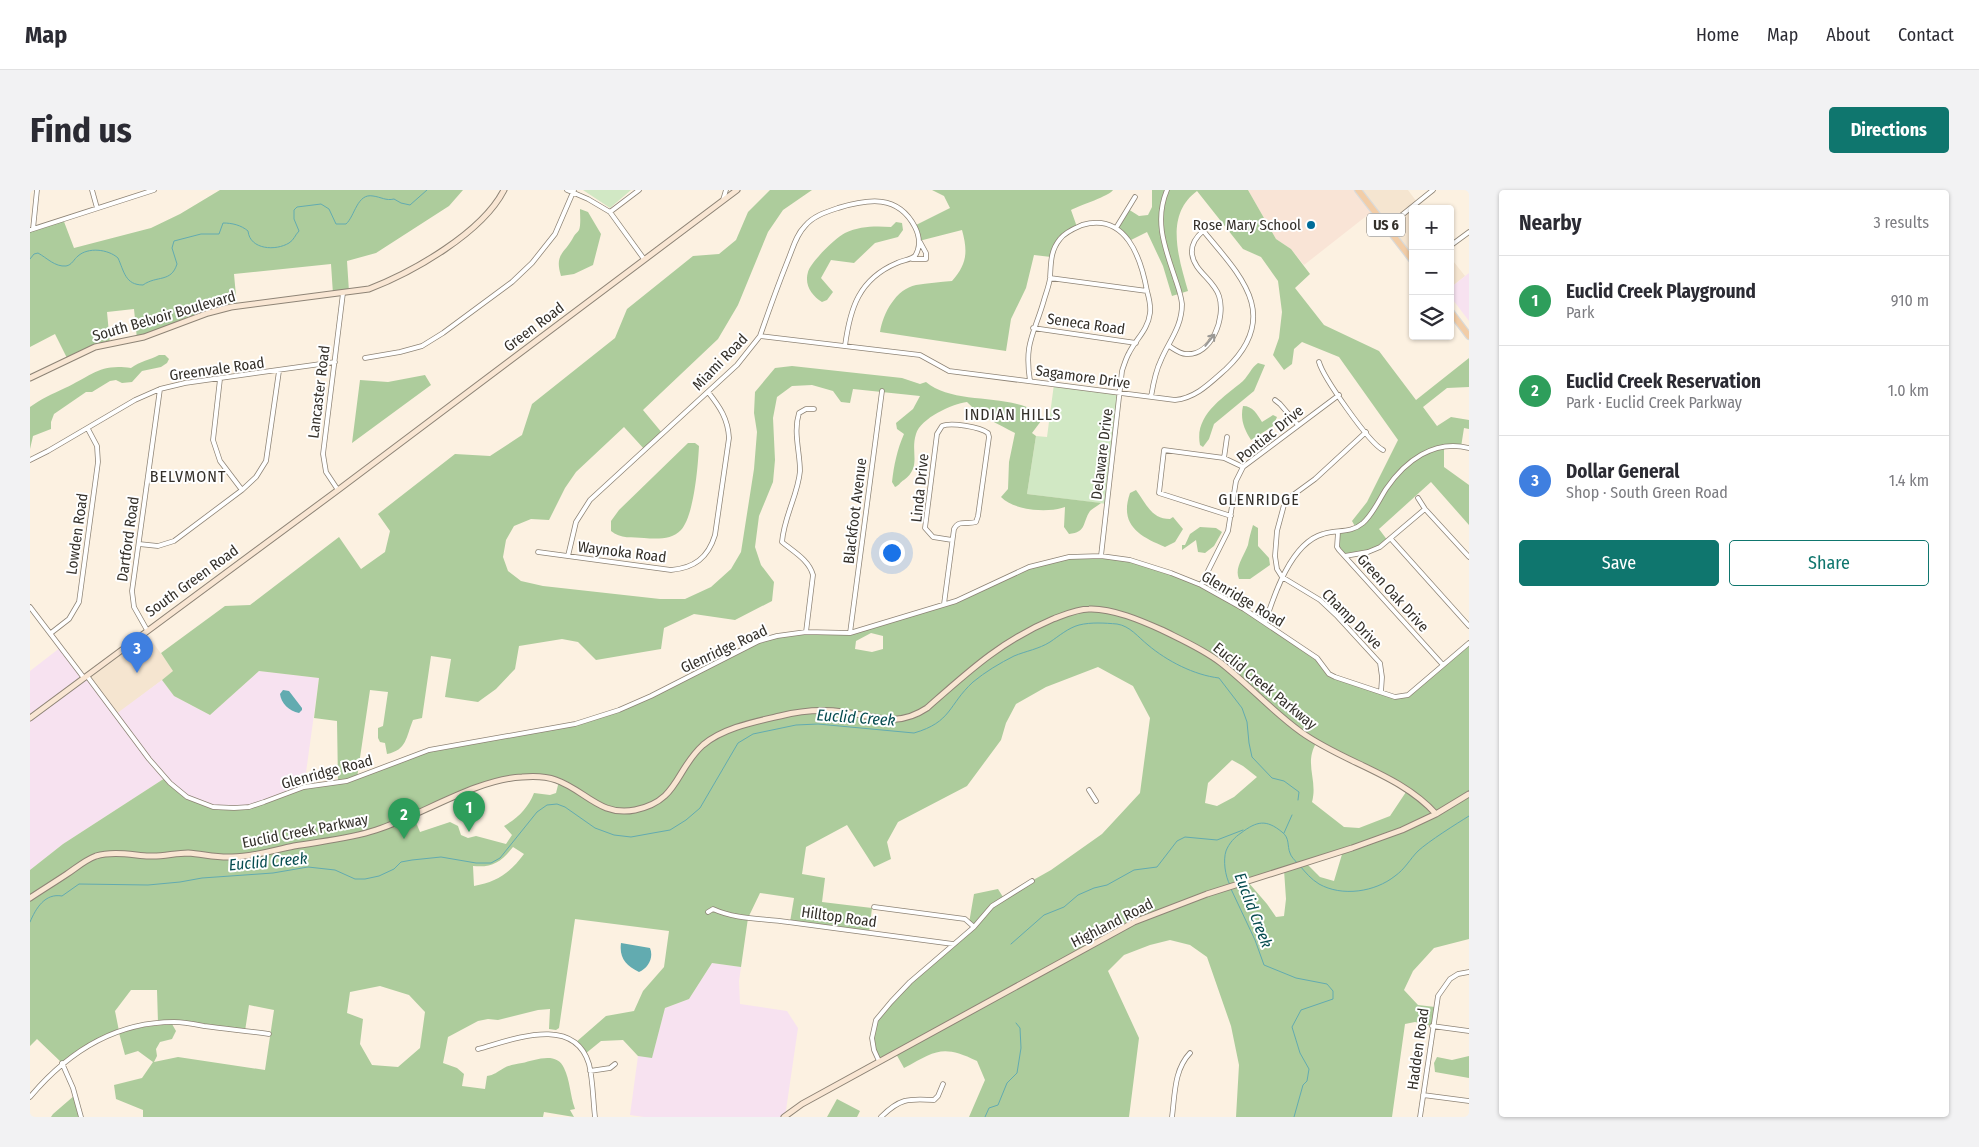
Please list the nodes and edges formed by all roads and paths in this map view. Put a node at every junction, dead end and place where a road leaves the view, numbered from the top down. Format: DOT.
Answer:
graph roads {
  1 [pos="38,190"];
  2 [pos="92,190"];
  3 [pos="154,190"];
  4 [pos="504,190"];
  5 [pos="567,190"];
  6 [pos="639,190"];
  7 [pos="726,190"];
  8 [pos="737,190"];
  9 [pos="1167,190"];
  10 [pos="1358,190"];
  11 [pos="1433,190"];
  12 [pos="574,191"];
  13 [pos="1135,197"];
  14 [pos="723,201"];
  15 [pos="97,208"];
  16 [pos="610,212"];
  17 [pos="1196,223"];
  18 [pos="1387,227"];
  19 [pos="1116,228"];
  20 [pos="31,229"];
  21 [pos="1203,231"];
  22 [pos="1469,232"];
  23 [pos="920,243"];
  24 [pos="1454,243"];
  25 [pos="1409,256"];
  26 [pos="912,258"];
  27 [pos="644,259"];
  28 [pos="1050,278"];
  29 [pos="1147,291"];
  30 [pos="343,293"];
  31 [pos="1454,316"];
  32 [pos="1033,328"];
  33 [pos="760,336"];
  34 [pos="1469,336"];
  35 [pos="1136,343"];
  36 [pos="845,346"];
  37 [pos="1169,346"];
  38 [pos="365,358"];
  39 [pos="335,362"];
  40 [pos="1319,362"];
  41 [pos="279,371"];
  42 [pos="30,378"];
  43 [pos="220,379"];
  44 [pos="1030,381"];
  45 [pos="160,389"];
  46 [pos="882,391"];
  47 [pos="708,392"];
  48 [pos="1120,393"];
  49 [pos="1339,395"];
  50 [pos="1151,397"];
  51 [pos="1275,400"];
  52 [pos="814,409"];
  53 [pos="1298,425"];
  54 [pos="88,429"];
  55 [pos="1366,432"];
  56 [pos="1227,437"];
  57 [pos="1469,448"];
  58 [pos="1383,450"];
  59 [pos="1224,458"];
  60 [pos="30,460"];
  61 [pos="1243,467"];
  62 [pos="346,483"];
  63 [pos="242,490"];
  64 [pos="338,490"];
  65 [pos="1418,498"];
  66 [pos="1425,509"];
  67 [pos="1231,516"];
  68 [pos="1338,532"];
  69 [pos="1391,539"];
  70 [pos="952,540"];
  71 [pos="139,544"];
  72 [pos="538,552"];
  73 [pos="568,556"];
  74 [pos="1101,556"];
  75 [pos="1345,556"];
  76 [pos="1469,557"];
  77 [pos="1282,578"];
  78 [pos="1201,585"];
  79 [pos="944,604"];
  80 [pos="30,607"];
  81 [pos="1265,623"];
  82 [pos="1469,626"];
  83 [pos="147,630"];
  84 [pos="806,632"];
  85 [pos="51,633"];
  86 [pos="850,633"];
  87 [pos="1469,643"];
  88 [pos="1443,666"];
  89 [pos="86,677"];
  90 [pos="1381,692"];
  91 [pos="30,718"];
  92 [pos="1089,790"];
  93 [pos="1469,794"];
  94 [pos="1096,801"];
  95 [pos="1436,814"];
  96 [pos="1032,881"];
  97 [pos="30,898"];
  98 [pos="874,907"];
  99 [pos="708,912"];
  100 [pos="974,927"];
  101 [pos="953,944"];
  102 [pos="1469,972"];
  103 [pos="1432,1026"];
  104 [pos="1469,1031"];
  105 [pos="269,1034"];
  106 [pos="478,1049"];
  107 [pos="1190,1053"];
  108 [pos="879,1061"];
  109 [pos="62,1064"];
  110 [pos="615,1064"];
  111 [pos="590,1071"];
  112 [pos="943,1084"];
  113 [pos="1423,1094"];
  114 [pos="30,1097"];
  115 [pos="1469,1101"];
  116 [pos="81,1117"];
  117 [pos="595,1117"];
  118 [pos="784,1117"];
  119 [pos="881,1117"];
  120 [pos="1172,1117"];
  121 [pos="1420,1117"];
  1 -- 20 [label="street"];
  2 -- 15 [label="street"];
  3 -- 15 [label="street"];
  4 -- 30 [label="street, South Belvoir Boulevard"];
  5 -- 12 [label="street"];
  6 -- 16 [label="street"];
  7 -- 14 [label="street"];
  8 -- 14 [label="street, Green Road"];
  9 -- 37 [label="street"];
  10 -- 18 [label="main road, US 6"];
  11 -- 18 [label="street"];
  12 -- 16 [label="street"];
  12 -- 38 [label="street"];
  13 -- 19 [label="street"];
  14 -- 27 [label="street, Green Road"];
  15 -- 20 [label="street"];
  16 -- 27 [label="street"];
  17 -- 21 [label="street, Sagamore Drive"];
  18 -- 25 [label="main road, US 6"];
  19 -- 28 [label="street"];
  19 -- 29 [label="street, Delaware Drive"];
  37 -- 21 [label="street, one-way"];
  21 -- 50 [label="street, Sagamore Drive"];
  22 -- 24 [label="street"];
  23 -- 26 [label="street"];
  23 -- 26 [label="street"];
  23 -- 33 [label="street, Miami Road"];
  26 -- 36 [label="street"];
  27 -- 62 [label="street, Green Road"];
  28 -- 29 [label="street"];
  28 -- 32 [label="street"];
  29 -- 35 [label="street, Delaware Drive"];
  30 -- 39 [label="street, Lancaster Road"];
  30 -- 42 [label="street, South Belvoir Boulevard"];
  31 -- 34 [label="main road"];
  32 -- 35 [label="street, Seneca Road"];
  32 -- 44 [label="street"];
  33 -- 36 [label="street, Sagamore Drive"];
  33 -- 47 [label="street, Miami Road"];
  35 -- 48 [label="street, Delaware Drive"];
  36 -- 44 [label="street, Sagamore Drive"];
  37 -- 50 [label="street"];
  39 -- 41 [label="street, Greenvale Road"];
  39 -- 64 [label="street, Lancaster Road"];
  40 -- 49 [label="street"];
  41 -- 43 [label="street, Greenvale Road"];
  41 -- 63 [label="street"];
  43 -- 45 [label="street, Greenvale Road"];
  43 -- 63 [label="street"];
  44 -- 48 [label="street, Sagamore Drive"];
  45 -- 54 [label="street, Greenvale Road"];
  45 -- 71 [label="street, Dartford Road"];
  46 -- 86 [label="street, Blackfoot Avenue"];
  47 -- 73 [label="street, Miami Road"];
  47 -- 73 [label="street, Waynoka Road"];
  48 -- 50 [label="street, Sagamore Drive"];
  48 -- 74 [label="street, Delaware Drive"];
  49 -- 53 [label="street, Pontiac Drive"];
  49 -- 55 [label="street"];
  51 -- 53 [label="street"];
  52 -- 84 [label="street"];
  53 -- 61 [label="street, Pontiac Drive"];
  54 -- 60 [label="street, Greenvale Road"];
  54 -- 85 [label="street, Lowden Road"];
  55 -- 58 [label="street"];
  55 -- 77 [label="street"];
  56 -- 59 [label="street"];
  57 -- 68 [label="street"];
  59 -- 61 [label="street"];
  59 -- 67 [label="street"];
  61 -- 67 [label="street, Pontiac Drive"];
  62 -- 64 [label="street, South Green Road"];
  63 -- 71 [label="street"];
  64 -- 83 [label="street, South Green Road"];
  65 -- 66 [label="street"];
  66 -- 69 [label="street"];
  66 -- 76 [label="street"];
  67 -- 78 [label="street, Pontiac Drive"];
  68 -- 75 [label="street, Green Oak Drive"];
  68 -- 77 [label="street"];
  69 -- 75 [label="street"];
  69 -- 82 [label="street"];
  70 -- 70 [label="street, Linda Drive"];
  70 -- 79 [label="street"];
  71 -- 83 [label="street, Dartford Road"];
  72 -- 73 [label="street, Waynoka Road"];
  74 -- 78 [label="street, Glenridge Road"];
  74 -- 79 [label="street, Glenridge Road"];
  75 -- 88 [label="street, Green Oak Drive"];
  77 -- 81 [label="street"];
  77 -- 90 [label="street, Champ Drive"];
  78 -- 81 [label="street, Glenridge Road"];
  79 -- 86 [label="street, Glenridge Road"];
  80 -- 85 [label="street, Glenridge Road"];
  81 -- 90 [label="street, Glenridge Road"];
  83 -- 89 [label="street, South Green Road"];
  84 -- 86 [label="street, Glenridge Road"];
  84 -- 89 [label="street, Glenridge Road"];
  85 -- 89 [label="street, Glenridge Road"];
  87 -- 88 [label="street, Glenridge Road"];
  88 -- 90 [label="street, Glenridge Road"];
  89 -- 91 [label="street, South Green Road"];
  92 -- 94 [label="street"];
  93 -- 95 [label="street, Highland Road"];
  95 -- 97 [label="street, Euclid Creek Parkway"];
  95 -- 108 [label="street, Highland Road"];
  96 -- 100 [label="street"];
  98 -- 100 [label="street"];
  99 -- 101 [label="street, Hilltop Road"];
  100 -- 101 [label="street"];
  101 -- 108 [label="street"];
  102 -- 103 [label="street, Hadden Road"];
  103 -- 104 [label="street"];
  103 -- 113 [label="street, Hadden Road"];
  105 -- 109 [label="street"];
  106 -- 111 [label="street"];
  107 -- 120 [label="street"];
  108 -- 118 [label="street, Highland Road"];
  109 -- 114 [label="street"];
  109 -- 116 [label="street"];
  110 -- 111 [label="street"];
  111 -- 117 [label="street"];
  112 -- 119 [label="street"];
  113 -- 115 [label="street"];
  113 -- 121 [label="street, Hadden Road"];
}
